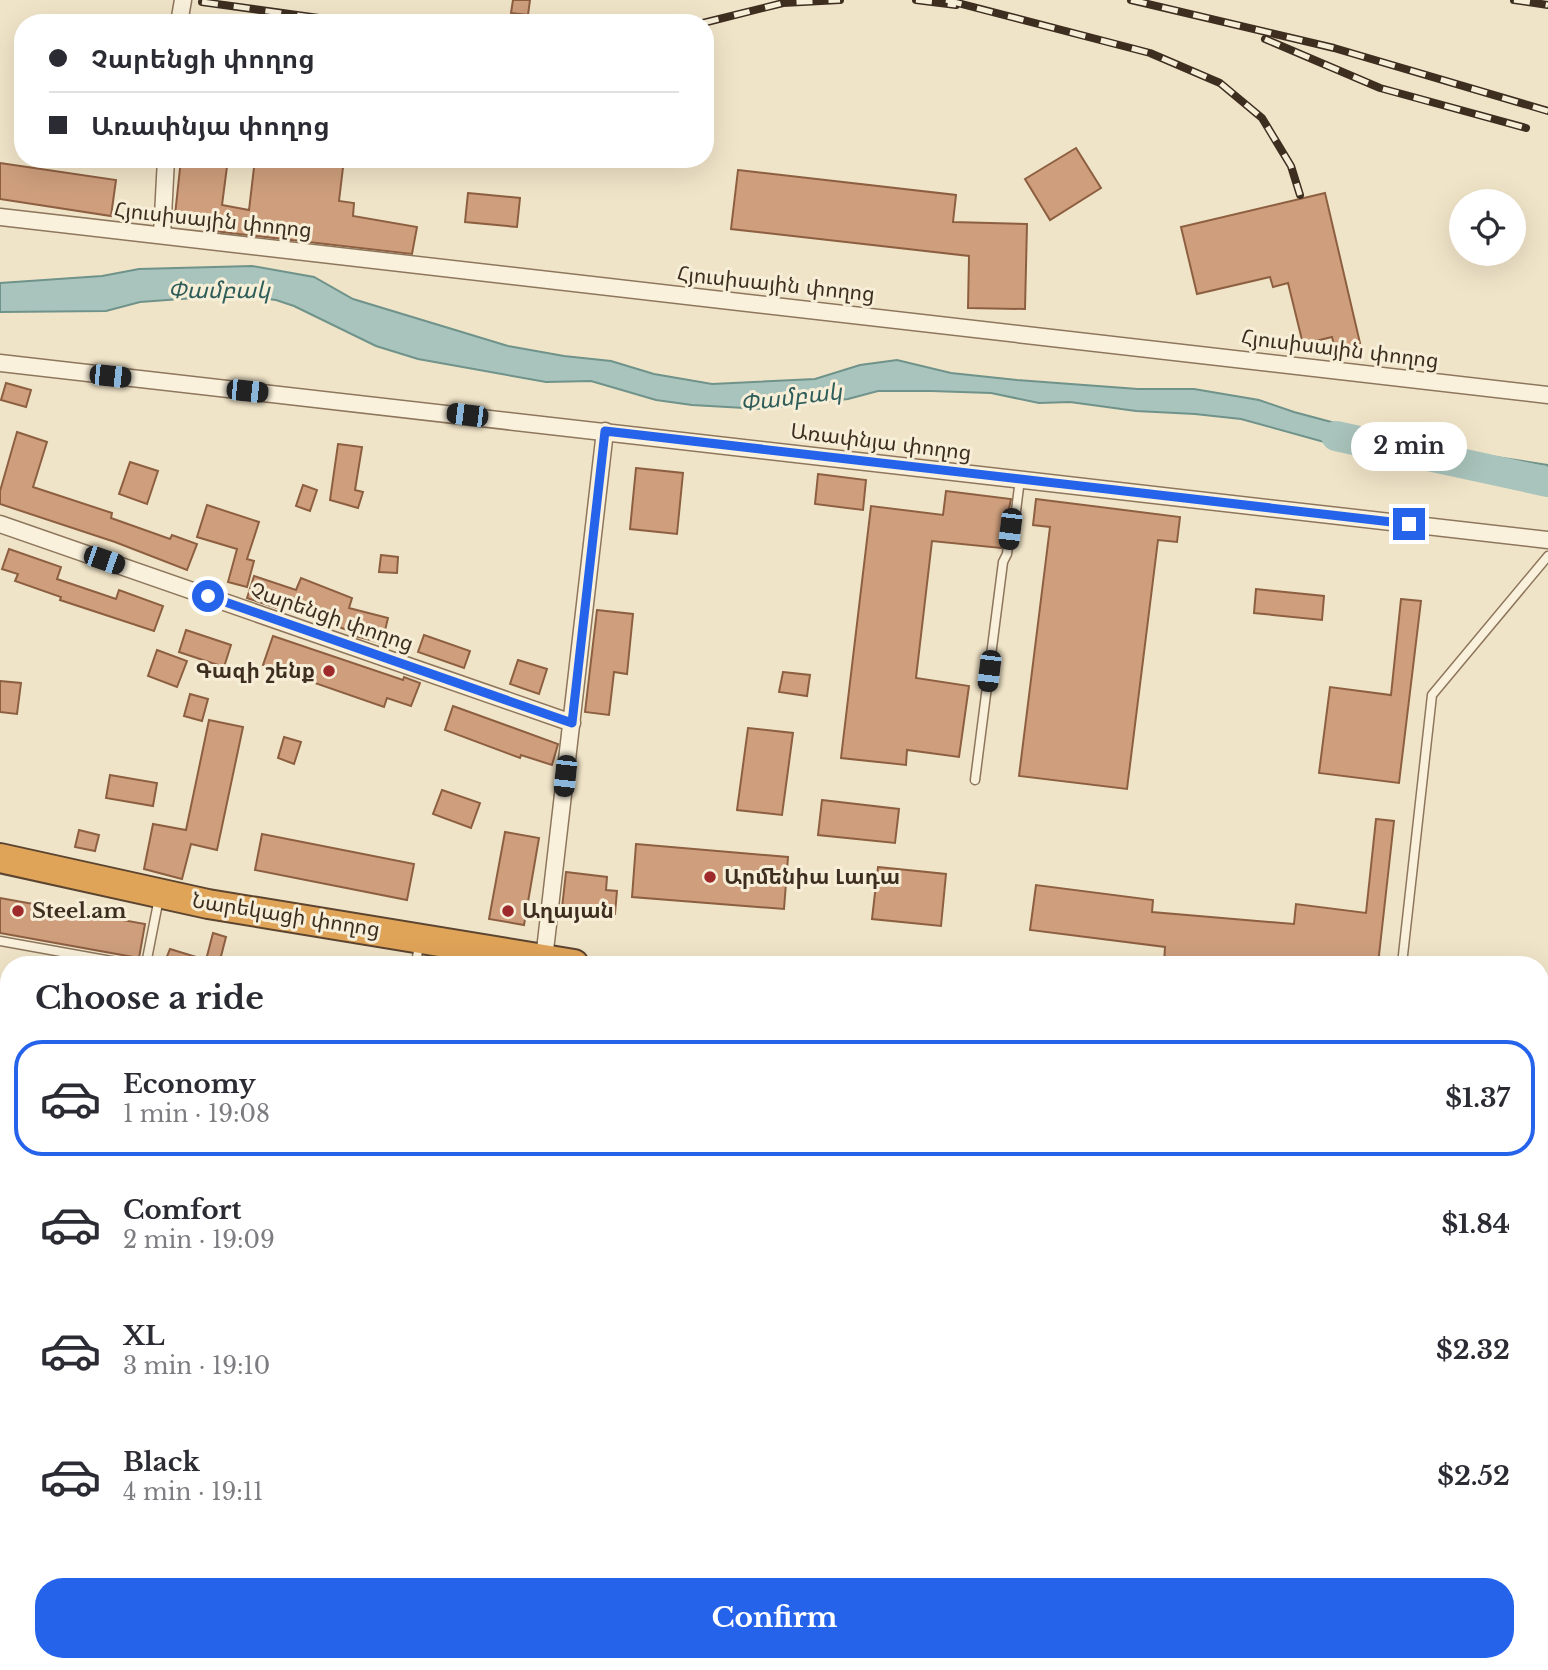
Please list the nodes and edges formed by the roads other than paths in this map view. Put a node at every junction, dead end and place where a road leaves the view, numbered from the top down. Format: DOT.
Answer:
graph roads {
  1 [pos="166,168"];
  2 [pos="0,217"];
  3 [pos="162,236"];
  4 [pos="0,363"];
  5 [pos="1548,395"];
  6 [pos="605,431"];
  7 [pos="1020,479"];
  8 [pos="0,524"];
  9 [pos="1548,540"];
  10 [pos="1548,556"];
  11 [pos="572,723"];
  12 [pos="975,780"];
  13 [pos="0,858"];
  14 [pos="160,893"];
  15 [pos="0,941"];
  16 [pos="418,951"];
  17 [pos="83,956"];
  18 [pos="148,956"];
  19 [pos="497,956"];
  20 [pos="544,956"];
  21 [pos="1403,956"];
  1 -- 3 [label="street"];
  2 -- 3 [label="street, Հյուսիսային փողոց"];
  3 -- 5 [label="street, Հյուսիսային փողոց"];
  4 -- 6 [label="street, Առափնյա փողոց"];
  6 -- 7 [label="street, Առափնյա փողոց"];
  6 -- 11 [label="street"];
  7 -- 9 [label="street, Առափնյա փողոց"];
  7 -- 12 [label="lane"];
  8 -- 11 [label="street, Չարենցի փողոց"];
  10 -- 21 [label="lane"];
  11 -- 20 [label="street"];
  13 -- 14 [label="highway, Նարեկացի փողոց"];
  14 -- 16 [label="highway, Նարեկացի փողոց"];
  14 -- 18 [label="lane"];
  15 -- 17 [label="lane"];
  16 -- 19 [label="highway, Նարեկացի փողոց"];
}
